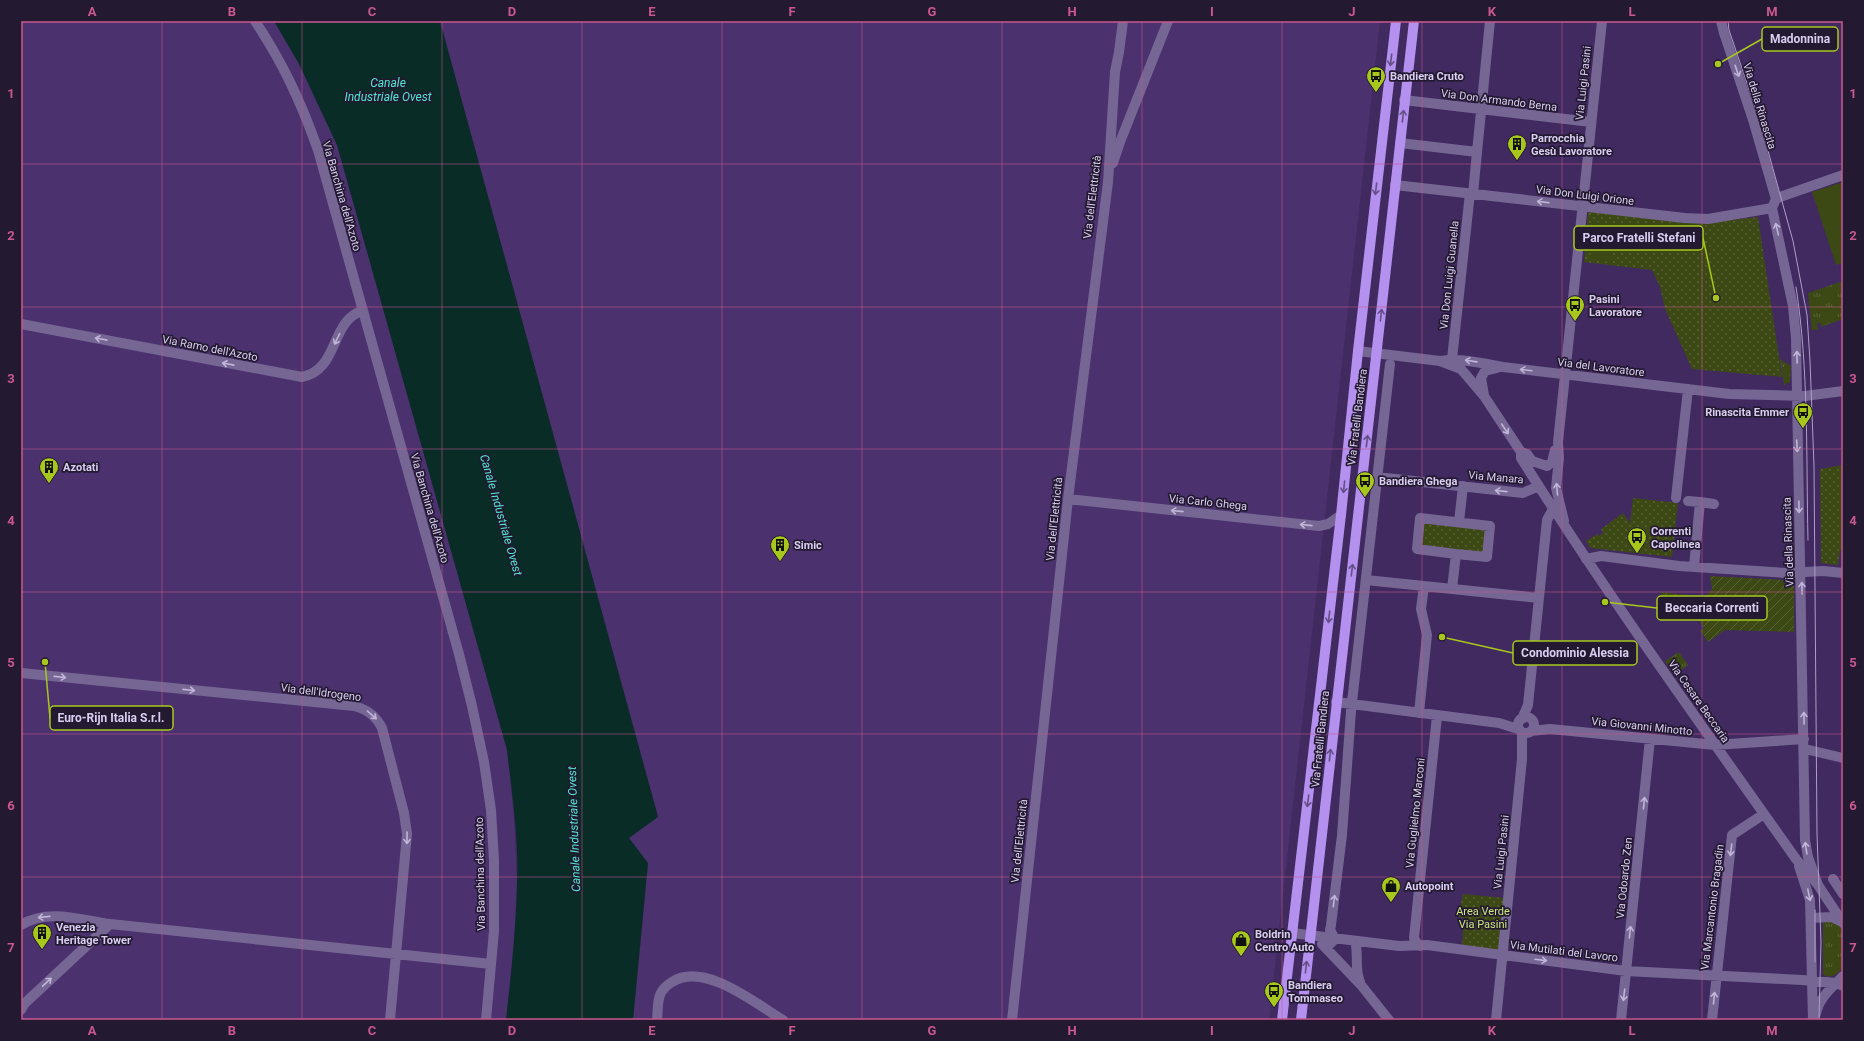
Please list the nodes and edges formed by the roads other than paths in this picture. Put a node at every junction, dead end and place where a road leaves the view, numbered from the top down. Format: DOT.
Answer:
graph roads {
  1 [pos="255,21"];
  2 [pos="1123,21"];
  3 [pos="1168,21"];
  4 [pos="1396,21"];
  5 [pos="1414,21"];
  6 [pos="1490,21"];
  7 [pos="1602,21"];
  8 [pos="1721,21"];
  9 [pos="1404,100"];
  10 [pos="1482,110"];
  11 [pos="1591,122"];
  12 [pos="1400,143"];
  13 [pos="1477,152"];
  14 [pos="1843,175"];
  15 [pos="1108,182"];
  16 [pos="1395,185"];
  17 [pos="1472,194"];
  18 [pos="1776,201"];
  19 [pos="1582,207"];
  20 [pos="362,311"];
  21 [pos="21,324"];
  22 [pos="1358,351"];
  23 [pos="1376,353"];
  24 [pos="1452,359"];
  25 [pos="1440,361"];
  26 [pos="1566,363"];
  27 [pos="1390,364"];
  28 [pos="1503,367"];
  29 [pos="1548,373"];
  30 [pos="1565,375"];
  31 [pos="1688,389"];
  32 [pos="1843,391"];
  33 [pos="1484,396"];
  34 [pos="1562,396"];
  35 [pos="1796,396"];
  36 [pos="1558,442"];
  37 [pos="1521,452"];
  38 [pos="1377,477"];
  39 [pos="1463,486"];
  40 [pos="1539,486"];
  41 [pos="1676,498"];
  42 [pos="1068,499"];
  43 [pos="1688,500"];
  44 [pos="1700,502"];
  45 [pos="1714,504"];
  46 [pos="1553,509"];
  47 [pos="1342,515"];
  48 [pos="1459,522"];
  49 [pos="1565,527"];
  50 [pos="1456,554"];
  51 [pos="1586,559"];
  52 [pos="1694,567"];
  53 [pos="1802,572"];
  54 [pos="1843,573"];
  55 [pos="1366,580"];
  56 [pos="1424,586"];
  57 [pos="1452,589"];
  58 [pos="1539,598"];
  59 [pos="21,673"];
  60 [pos="1336,702"];
  61 [pos="1352,705"];
  62 [pos="1419,713"];
  63 [pos="1437,716"];
  64 [pos="1526,726"];
  65 [pos="1650,739"];
  66 [pos="1804,744"];
  67 [pos="1715,745"];
  68 [pos="1843,758"];
  69 [pos="1764,814"];
  70 [pos="1796,859"];
  71 [pos="1833,880"];
  72 [pos="1818,885"];
  73 [pos="1843,894"];
  74 [pos="1811,918"];
  75 [pos="1843,923"];
  76 [pos="110,924"];
  77 [pos="21,925"];
  78 [pos="1292,933"];
  79 [pos="1313,936"];
  80 [pos="1335,938"];
  81 [pos="1355,940"];
  82 [pos="1417,942"];
  83 [pos="1326,948"];
  84 [pos="397,954"];
  85 [pos="1503,956"];
  86 [pos="491,964"];
  87 [pos="1352,970"];
  88 [pos="1626,971"];
  89 [pos="1716,976"];
  90 [pos="1811,981"];
  91 [pos="1841,982"];
  92 [pos="21,1010"];
  93 [pos="21,1014"];
  94 [pos="1813,1018"];
  95 [pos="23,1020"];
  96 [pos="390,1020"];
  97 [pos="486,1020"];
  98 [pos="657,1020"];
  99 [pos="783,1020"];
  100 [pos="1012,1020"];
  101 [pos="1282,1020"];
  102 [pos="1301,1020"];
  103 [pos="1389,1020"];
  104 [pos="1496,1020"];
  105 [pos="1621,1020"];
  106 [pos="1712,1020"];
  1 -- 20 [label="street, Via Banchina dell'Azoto"];
  2 -- 15 [label="street, Via dell'Elettricità"];
  3 -- 15 [label="street"];
  4 -- 22 [label="main road, Via Fratelli Bandiera, one-way"];
  5 -- 9 [label="main road, Via Fratelli Bandiera"];
  6 -- 10 [label="street, Via Don Luigi Guanella"];
  7 -- 11 [label="street, Via Luigi Pasini"];
  8 -- 18 [label="street, Via della Rinascita, one-way"];
  9 -- 10 [label="street, Via Don Armando Berna"];
  12 -- 9 [label="main road, Via Fratelli Bandiera, one-way"];
  10 -- 11 [label="street, Via Don Armando Berna"];
  10 -- 13 [label="street, Via Don Luigi Guanella"];
  11 -- 19 [label="street, Via Luigi Pasini"];
  12 -- 13 [label="street"];
  12 -- 16 [label="main road, Via Fratelli Bandiera"];
  13 -- 17 [label="street, Via Don Luigi Guanella"];
  14 -- 18 [label="street, Via Don Luigi Orione"];
  15 -- 42 [label="street, Via dell'Elettricità"];
  16 -- 17 [label="street, Via Don Luigi Orione"];
  23 -- 16 [label="main road, Via Fratelli Bandiera, one-way"];
  19 -- 17 [label="street, Via Don Luigi Orione, one-way"];
  17 -- 24 [label="street, Via Don Luigi Guanella"];
  18 -- 19 [label="street, Via Don Luigi Orione"];
  35 -- 18 [label="street, Via della Rinascita, one-way"];
  19 -- 26 [label="street, Via Luigi Pasini"];
  20 -- 21 [label="street, Via Ramo dell'Azoto, one-way"];
  20 -- 86 [label="street, Via Banchina dell'Azoto"];
  22 -- 23 [label="street, Via del Lavoratore"];
  22 -- 47 [label="main road, Via Fratelli Bandiera, one-way"];
  23 -- 25 [label="street, Via del Lavoratore"];
  60 -- 23 [label="main road, Via Fratelli Bandiera, one-way"];
  24 -- 25 [label="street, Via del Lavoratore"];
  28 -- 24 [label="street, Via del Lavoratore, one-way"];
  25 -- 33 [label="street, Via Cesare Beccaria"];
  26 -- 29 [label="street"];
  26 -- 30 [label="street, Via Luigi Pasini"];
  27 -- 38 [label="street"];
  29 -- 28 [label="street, Via del Lavoratore, one-way"];
  28 -- 33 [label="street, Via Cesare Beccaria"];
  29 -- 30 [label="street, Via del Lavoratore"];
  29 -- 34 [label="street"];
  30 -- 31 [label="street, Via del Lavoratore"];
  30 -- 34 [label="street, Via Cesare Beccaria"];
  31 -- 35 [label="street, Via del Lavoratore"];
  31 -- 41 [label="street"];
  32 -- 35 [label="street, Via del Lavoratore"];
  33 -- 37 [label="street, Via Cesare Beccaria, one-way"];
  34 -- 36 [label="street, Via Cesare Beccaria"];
  35 -- 53 [label="street, Via della Rinascita, one-way"];
  36 -- 37 [label="street"];
  49 -- 36 [label="street, Via Cesare Beccaria, one-way"];
  37 -- 40 [label="street, Via Cesare Beccaria"];
  38 -- 39 [label="street, Via Manara"];
  38 -- 55 [label="street"];
  40 -- 39 [label="street, Via Manara, one-way"];
  39 -- 48 [label="street"];
  40 -- 46 [label="street, Via Cesare Beccaria"];
  47 -- 42 [label="street, Via Carlo Ghega, one-way"];
  42 -- 100 [label="street, Via dell'Elettricità"];
  43 -- 44 [label="street"];
  44 -- 45 [label="street"];
  44 -- 52 [label="street"];
  46 -- 49 [label="street, Via Cesare Beccaria"];
  46 -- 58 [label="street, Via Luigi Pasini"];
  47 -- 78 [label="main road, Via Fratelli Bandiera, one-way"];
  48 -- 50 [label="street"];
  48 -- 50 [label="street"];
  49 -- 51 [label="street, Via Cesare Beccaria"];
  50 -- 57 [label="street"];
  51 -- 52 [label="street"];
  51 -- 67 [label="street, Via Cesare Beccaria"];
  52 -- 53 [label="street"];
  53 -- 54 [label="street"];
  66 -- 53 [label="street, Via della Rinascita, one-way"];
  55 -- 56 [label="street"];
  55 -- 61 [label="street"];
  56 -- 57 [label="street"];
  56 -- 62 [label="street"];
  57 -- 58 [label="street"];
  58 -- 64 [label="street, Via Luigi Pasini"];
  59 -- 84 [label="street, Via dell'Idrogeno, one-way"];
  60 -- 61 [label="street"];
  79 -- 60 [label="main road, Via Fratelli Bandiera, one-way"];
  61 -- 62 [label="street"];
  80 -- 61 [label="street, one-way"];
  62 -- 63 [label="street"];
  63 -- 64 [label="street, Via Giovanni Minotto"];
  63 -- 82 [label="street, Via Guglielmo Marconi"];
  64 -- 65 [label="street, Via Giovanni Minotto"];
  64 -- 85 [label="street, Via Luigi Pasini"];
  65 -- 67 [label="street, Via Giovanni Minotto"];
  88 -- 65 [label="street, Via Odoardo Zen, one-way"];
  66 -- 67 [label="street, Via Giovanni Minotto"];
  66 -- 68 [label="street, Via Giovanni Minotto"];
  72 -- 66 [label="street, Via della Rinascita, one-way"];
  67 -- 69 [label="street, Via Cesare Beccaria"];
  69 -- 70 [label="street, Via Cesare Beccaria"];
  69 -- 89 [label="street, Via Marcantonio Bragadin, one-way"];
  70 -- 72 [label="street, Via Cesare Beccaria"];
  70 -- 74 [label="street, one-way"];
  71 -- 73 [label="street"];
  72 -- 75 [label="street"];
  74 -- 75 [label="street"];
  74 -- 90 [label="street"];
  76 -- 77 [label="street, one-way"];
  76 -- 84 [label="street"];
  92 -- 76 [label="street, one-way"];
  78 -- 79 [label="street"];
  78 -- 101 [label="main road, Via Fratelli Bandiera"];
  79 -- 80 [label="street"];
  79 -- 83 [label="street"];
  102 -- 79 [label="main road, Via Fratelli Bandiera, one-way"];
  80 -- 81 [label="street"];
  80 -- 83 [label="street"];
  81 -- 82 [label="street"];
  81 -- 87 [label="street"];
  82 -- 85 [label="street, Via Mutilati del Lavoro"];
  83 -- 87 [label="street"];
  84 -- 86 [label="street"];
  84 -- 96 [label="street, Via dell'Idrogeno"];
  85 -- 88 [label="street, Via Mutilati del Lavoro, one-way"];
  85 -- 104 [label="street, Via Luigi Pasini"];
  86 -- 97 [label="street, Via Banchina dell'Azoto"];
  87 -- 103 [label="street"];
  88 -- 89 [label="street, Via Mutilati del Lavoro"];
  88 -- 105 [label="street, Via Odoardo Zen, one-way"];
  89 -- 90 [label="street, Via Mutilati del Lavoro"];
  106 -- 89 [label="street, Via Marcantonio Bragadin, one-way"];
  90 -- 91 [label="street, Via Mutilati del Lavoro"];
  90 -- 94 [label="street"];
  91 -- 94 [label="street"];
  93 -- 95 [label="street"];
  98 -- 99 [label="street"];
}
